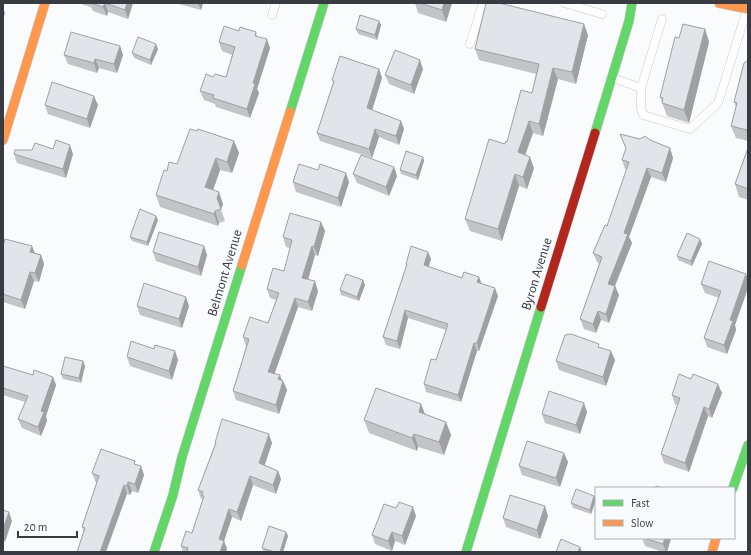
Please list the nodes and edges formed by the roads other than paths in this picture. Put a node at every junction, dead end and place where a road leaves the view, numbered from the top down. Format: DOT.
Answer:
graph roads {
  1 [pos="45,3"];
  2 [pos="276,3"];
  3 [pos="324,3"];
  4 [pos="483,3"];
  5 [pos="564,3"];
  6 [pos="632,3"];
  7 [pos="719,3"];
  8 [pos="748,9"];
  9 [pos="602,14"];
  10 [pos="272,15"];
  11 [pos="662,19"];
  12 [pos="470,44"];
  13 [pos="612,78"];
  14 [pos="641,88"];
  15 [pos="3,140"];
  16 [pos="748,445"];
  17 [pos="733,487"];
  18 [pos="716,539"];
  19 [pos="154,552"];
  20 [pos="466,552"];
  21 [pos="712,552"];
  1 -- 15 [label="street"];
  2 -- 10 [label="lane"];
  3 -- 19 [label="street, Belmont Avenue"];
  4 -- 12 [label="lane"];
  5 -- 9 [label="lane"];
  6 -- 13 [label="street, Byron Avenue"];
  7 -- 8 [label="street"];
  8 -- 14 [label="lane"];
  11 -- 14 [label="lane"];
  13 -- 14 [label="lane"];
  13 -- 20 [label="street, Byron Avenue"];
  16 -- 17 [label="street"];
  18 -- 21 [label="street"];
}
